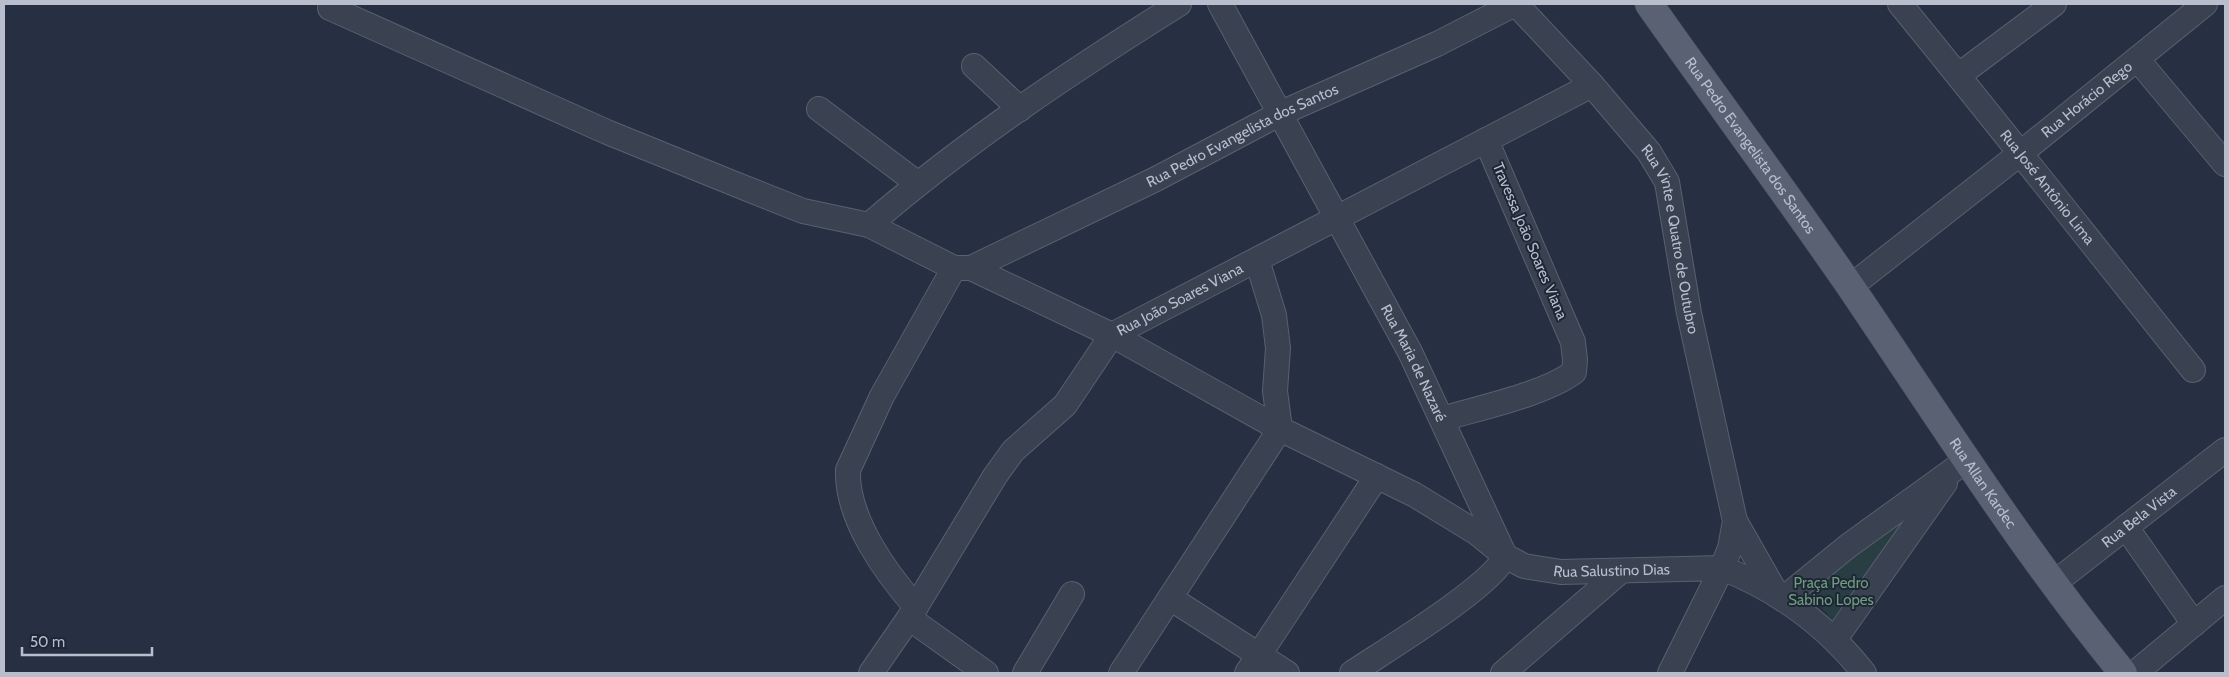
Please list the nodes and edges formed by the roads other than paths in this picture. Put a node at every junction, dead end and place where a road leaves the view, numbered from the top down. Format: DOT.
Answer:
graph roads {
  1 [pos="1179,4"];
  2 [pos="1220,4"];
  3 [pos="1515,4"];
  4 [pos="1648,4"];
  5 [pos="1900,4"];
  6 [pos="2054,4"];
  7 [pos="2205,4"];
  8 [pos="330,8"];
  9 [pos="2137,59"];
  10 [pos="974,66"];
  11 [pos="1959,75"];
  12 [pos="1592,85"];
  13 [pos="1020,108"];
  14 [pos="819,109"];
  15 [pos="1279,114"];
  16 [pos="1486,140"];
  17 [pos="2022,152"];
  18 [pos="2225,164"];
  19 [pos="917,183"];
  20 [pos="1338,218"];
  21 [pos="869,225"];
  22 [pos="1257,260"];
  23 [pos="963,268"];
  24 [pos="1850,287"];
  25 [pos="1112,335"];
  26 [pos="2194,370"];
  27 [pos="1442,419"];
  28 [pos="1280,429"];
  29 [pos="2225,450"];
  30 [pos="1961,463"];
  31 [pos="1377,476"];
  32 [pos="1736,521"];
  33 [pos="2126,528"];
  34 [pos="1505,556"];
  35 [pos="1722,568"];
  36 [pos="1621,572"];
  37 [pos="2053,584"];
  38 [pos="1072,594"];
  39 [pos="1779,596"];
  40 [pos="1170,598"];
  41 [pos="2225,598"];
  42 [pos="913,613"];
  43 [pos="2194,624"];
  44 [pos="1835,639"];
  45 [pos="1253,664"];
  46 [pos="871,673"];
  47 [pos="986,673"];
  48 [pos="1024,673"];
  49 [pos="1121,673"];
  50 [pos="1287,673"];
  51 [pos="1352,673"];
  52 [pos="1503,673"];
  53 [pos="1670,673"];
  54 [pos="1864,673"];
  55 [pos="2123,673"];
  56 [pos="2135,673"];
  1 -- 13 [label="street"];
  2 -- 15 [label="street, Rua Maria de Nazaré"];
  3 -- 12 [label="street, Rua Vinte e Quatro de Outubro"];
  3 -- 15 [label="street, Rua Pedro Evangelista dos Santos"];
  4 -- 24 [label="main road, Rua Pedro Evangelista dos Santos"];
  5 -- 11 [label="street, Rua José Antônio Lima"];
  6 -- 11 [label="street"];
  7 -- 9 [label="street, Rua Horácio Rego"];
  8 -- 21 [label="street, Rua Salustino Dias"];
  9 -- 17 [label="street, Rua Horácio Rego"];
  9 -- 18 [label="street"];
  10 -- 13 [label="street"];
  11 -- 17 [label="street, Rua José Antônio Lima"];
  12 -- 16 [label="street, Rua João Soares Viana"];
  12 -- 32 [label="street, Rua Vinte e Quatro de Outubro"];
  13 -- 19 [label="street"];
  14 -- 19 [label="street"];
  15 -- 20 [label="street, Rua Maria de Nazaré"];
  15 -- 23 [label="street, Rua Pedro Evangelista dos Santos"];
  16 -- 20 [label="street, Rua João Soares Viana"];
  16 -- 27 [label="street, Travessa João Soares Viana"];
  17 -- 24 [label="street, Rua Horácio Rego"];
  17 -- 26 [label="street, Rua José Antônio Lima"];
  19 -- 21 [label="street"];
  20 -- 22 [label="street, Rua João Soares Viana"];
  20 -- 27 [label="street, Rua Maria de Nazaré"];
  21 -- 23 [label="street, Rua Salustino Dias"];
  22 -- 25 [label="street, Rua João Soares Viana"];
  22 -- 28 [label="street"];
  23 -- 25 [label="street, Rua Salustino Dias"];
  23 -- 42 [label="street"];
  24 -- 30 [label="main road, Rua Allan Kardec"];
  25 -- 28 [label="street, Rua Salustino Dias"];
  25 -- 42 [label="street, Rua João Soares Viana"];
  27 -- 34 [label="street, Rua Maria de Nazaré"];
  28 -- 31 [label="street, Rua Salustino Dias"];
  28 -- 40 [label="street"];
  29 -- 33 [label="street, Rua Bela Vista"];
  30 -- 37 [label="main road, Rua Allan Kardec"];
  30 -- 39 [label="street"];
  30 -- 44 [label="street"];
  31 -- 34 [label="street, Rua Salustino Dias"];
  31 -- 45 [label="street"];
  32 -- 35 [label="street, Rua Vinte e Quatro de Outubro"];
  32 -- 39 [label="street, Rua Vinte e Quatro de Outubro"];
  33 -- 37 [label="street, Rua Bela Vista"];
  33 -- 43 [label="street"];
  34 -- 36 [label="street, Rua Salustino Dias"];
  34 -- 51 [label="street"];
  35 -- 36 [label="street, Rua Salustino Dias"];
  35 -- 39 [label="street, Rua Vinte e Quatro de Outubro"];
  35 -- 53 [label="street"];
  36 -- 52 [label="street"];
  37 -- 55 [label="main road, Rua Allan Kardec"];
  38 -- 48 [label="street"];
  39 -- 44 [label="street, Rua Vinte e Quatro de Outubro"];
  40 -- 45 [label="street"];
  40 -- 49 [label="street"];
  41 -- 43 [label="street"];
  42 -- 46 [label="street, Rua João Soares Viana"];
  42 -- 47 [label="street"];
  43 -- 56 [label="street"];
  44 -- 54 [label="street, Rua Vinte e Quatro de Outubro"];
  45 -- 50 [label="street"];
}
